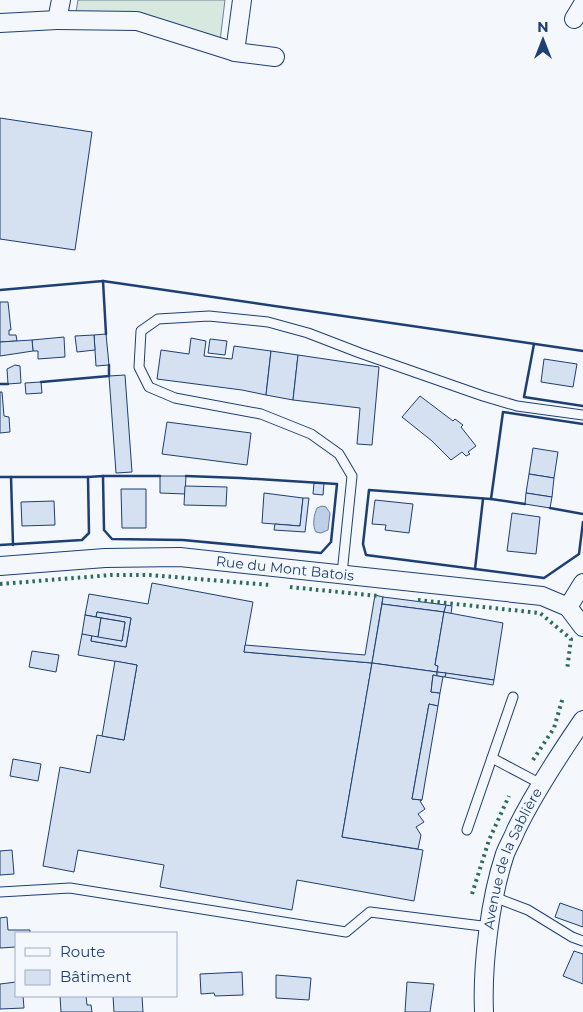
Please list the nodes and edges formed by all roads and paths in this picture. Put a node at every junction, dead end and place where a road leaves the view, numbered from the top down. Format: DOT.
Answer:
graph roads {
  1 [pos="62,0"];
  2 [pos="242,0"];
  3 [pos="57,20"];
  4 [pos="0,24"];
  5 [pos="235,52"];
  6 [pos="275,57"];
  7 [pos="583,415"];
  8 [pos="0,566"];
  9 [pos="342,574"];
  10 [pos="583,583"];
  11 [pos="568,606"];
  12 [pos="583,627"];
  13 [pos="514,697"];
  14 [pos="583,720"];
  15 [pos="492,758"];
  16 [pos="541,784"];
  17 [pos="467,830"];
  18 [pos="0,892"];
  19 [pos="494,897"];
  20 [pos="490,927"];
  21 [pos="583,941"];
  22 [pos="484,1012"];
  1 -- 3 [label="street"];
  2 -- 5 [label="street"];
  3 -- 4 [label="street"];
  3 -- 5 [label="street"];
  5 -- 6 [label="street"];
  7 -- 9 [label="lane"];
  8 -- 9 [label="street, Rue du Mont Batois"];
  9 -- 11 [label="street, Rue du Mont Batois"];
  10 -- 11 [label="street"];
  11 -- 12 [label="street"];
  13 -- 15 [label="lane"];
  14 -- 16 [label="street, Avenue de la Sablière"];
  15 -- 16 [label="lane"];
  15 -- 17 [label="lane"];
  16 -- 19 [label="street, Avenue de la Sablière"];
  18 -- 20 [label="lane"];
  19 -- 20 [label="street, Avenue de la Sablière"];
  19 -- 21 [label="lane"];
  20 -- 22 [label="street, Avenue de la Sablière"];
}
